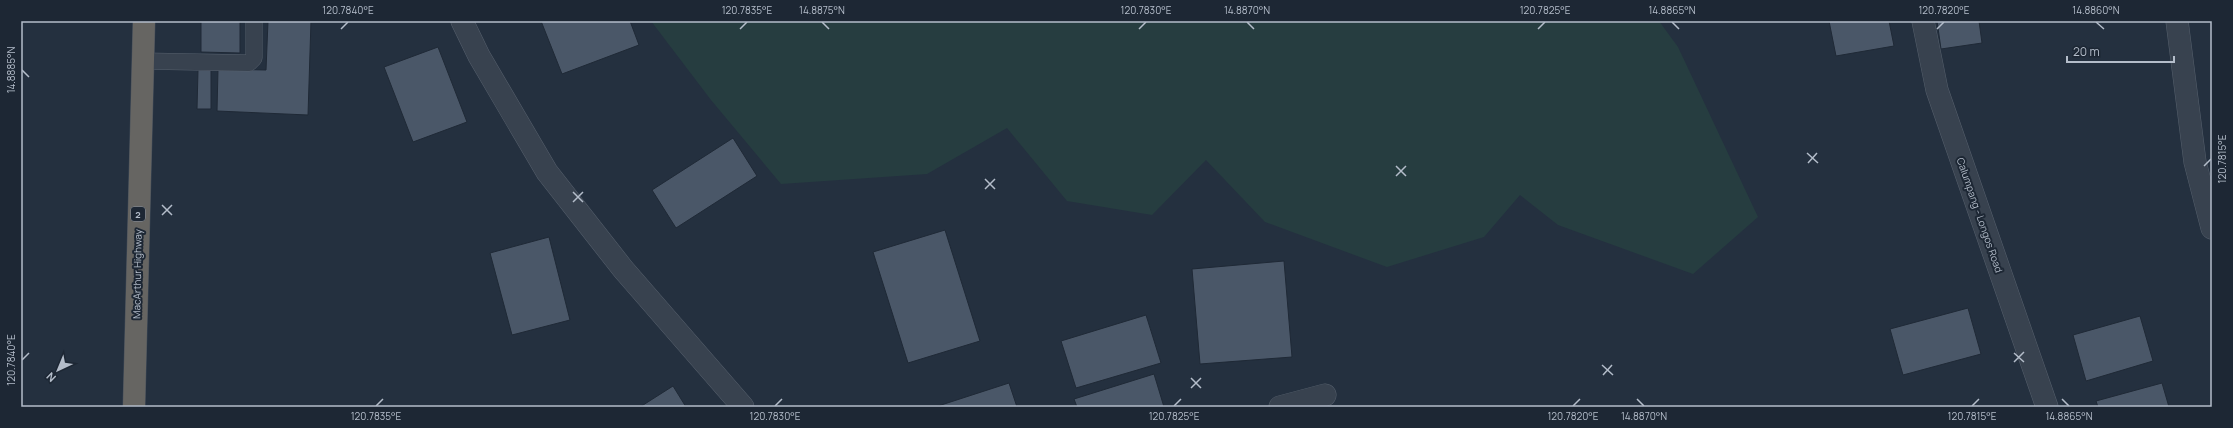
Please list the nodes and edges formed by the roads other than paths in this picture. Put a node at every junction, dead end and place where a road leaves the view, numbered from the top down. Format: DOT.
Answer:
graph roads {
  1 [pos="144,21"];
  2 [pos="254,21"];
  3 [pos="462,21"];
  4 [pos="1923,21"];
  5 [pos="2177,21"];
  6 [pos="142,61"];
  7 [pos="2212,228"];
  8 [pos="1325,395"];
  9 [pos="134,407"];
  10 [pos="743,407"];
  11 [pos="1280,407"];
  12 [pos="2047,407"];
  1 -- 6 [label="highway, MacArthur Highway / 2"];
  2 -- 6 [label="lane"];
  3 -- 10 [label="street"];
  4 -- 12 [label="street, Calumpang - Longos Road"];
  5 -- 7 [label="street"];
  6 -- 9 [label="highway, MacArthur Highway / 2"];
  8 -- 11 [label="street"];
}
